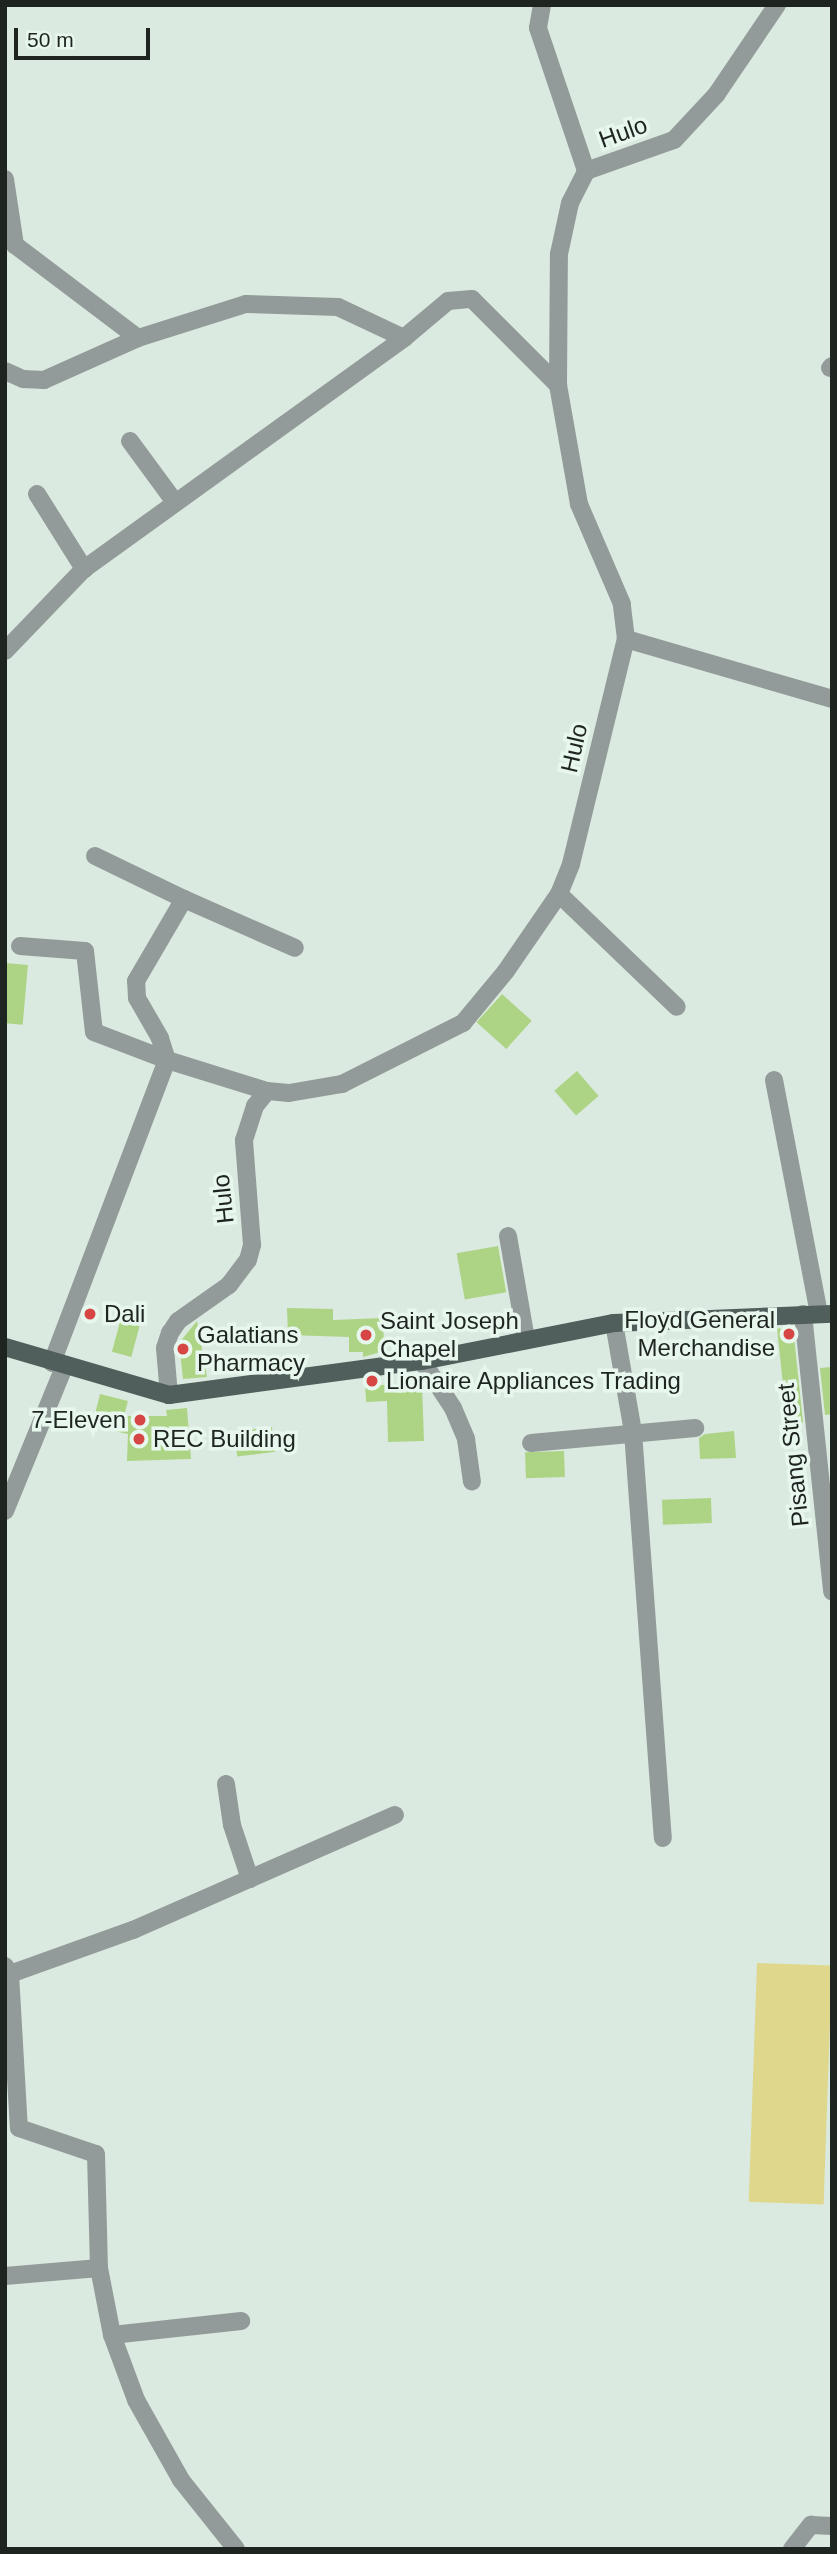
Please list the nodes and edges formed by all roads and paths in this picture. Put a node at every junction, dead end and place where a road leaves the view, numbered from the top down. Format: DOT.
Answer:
graph roads {
  1 [pos="542,5"];
  2 [pos="777,5"];
  3 [pos="586,171"];
  4 [pos="5,179"];
  5 [pos="138,338"];
  6 [pos="404,338"];
  7 [pos="5,371"];
  8 [pos="558,385"];
  9 [pos="130,440"];
  10 [pos="37,494"];
  11 [pos="174,501"];
  12 [pos="83,569"];
  13 [pos="626,639"];
  14 [pos="5,652"];
  15 [pos="832,699"];
  16 [pos="95,856"];
  17 [pos="559,894"];
  18 [pos="184,900"];
  19 [pos="20,946"];
  20 [pos="295,948"];
  21 [pos="677,1007"];
  22 [pos="167,1060"];
  23 [pos="774,1080"];
  24 [pos="267,1091"];
  25 [pos="509,1236"];
  26 [pos="818,1314"];
  27 [pos="614,1323"];
  28 [pos="526,1339"];
  29 [pos="5,1347"];
  30 [pos="422,1361"];
  31 [pos="58,1365"];
  32 [pos="169,1395"];
  33 [pos="695,1428"];
  34 [pos="633,1432"];
  35 [pos="531,1443"];
  36 [pos="472,1482"];
  37 [pos="5,1511"];
  38 [pos="832,1591"];
  39 [pos="226,1784"];
  40 [pos="394,1815"];
  41 [pos="663,1838"];
  42 [pos="250,1879"];
  43 [pos="8,1970"];
  44 [pos="99,2268"];
  45 [pos="5,2276"];
  46 [pos="241,2321"];
  47 [pos="112,2335"];
  48 [pos="832,2526"];
  49 [pos="236,2549"];
  50 [pos="792,2549"];
  1 -- 3 [label="street"];
  2 -- 3 [label="street, Hulo"];
  3 -- 8 [label="street, Hulo"];
  4 -- 5 [label="street"];
  5 -- 6 [label="street"];
  5 -- 7 [label="street"];
  6 -- 8 [label="street"];
  6 -- 11 [label="street"];
  8 -- 13 [label="street, Hulo"];
  9 -- 11 [label="street"];
  10 -- 12 [label="street"];
  11 -- 12 [label="street"];
  12 -- 14 [label="street"];
  13 -- 15 [label="street"];
  13 -- 17 [label="street, Hulo"];
  16 -- 18 [label="street"];
  17 -- 21 [label="street"];
  17 -- 24 [label="street, Hulo"];
  18 -- 20 [label="street"];
  18 -- 22 [label="street"];
  19 -- 22 [label="street"];
  22 -- 24 [label="street"];
  22 -- 31 [label="street"];
  23 -- 26 [label="street, Pisang Street"];
  24 -- 32 [label="street, Hulo"];
  25 -- 28 [label="street"];
  26 -- 27 [label="main road"];
  26 -- 38 [label="street, Pisang Street"];
  27 -- 28 [label="main road"];
  27 -- 34 [label="street"];
  28 -- 30 [label="main road"];
  29 -- 31 [label="main road"];
  30 -- 32 [label="main road"];
  30 -- 36 [label="street"];
  31 -- 32 [label="main road"];
  31 -- 37 [label="street"];
  33 -- 34 [label="street"];
  34 -- 35 [label="street"];
  34 -- 41 [label="street"];
  39 -- 42 [label="street"];
  40 -- 42 [label="street"];
  42 -- 43 [label="street"];
  43 -- 44 [label="street"];
  44 -- 45 [label="street"];
  44 -- 47 [label="street"];
  46 -- 47 [label="street"];
  47 -- 49 [label="street"];
  48 -- 50 [label="street"];
}
